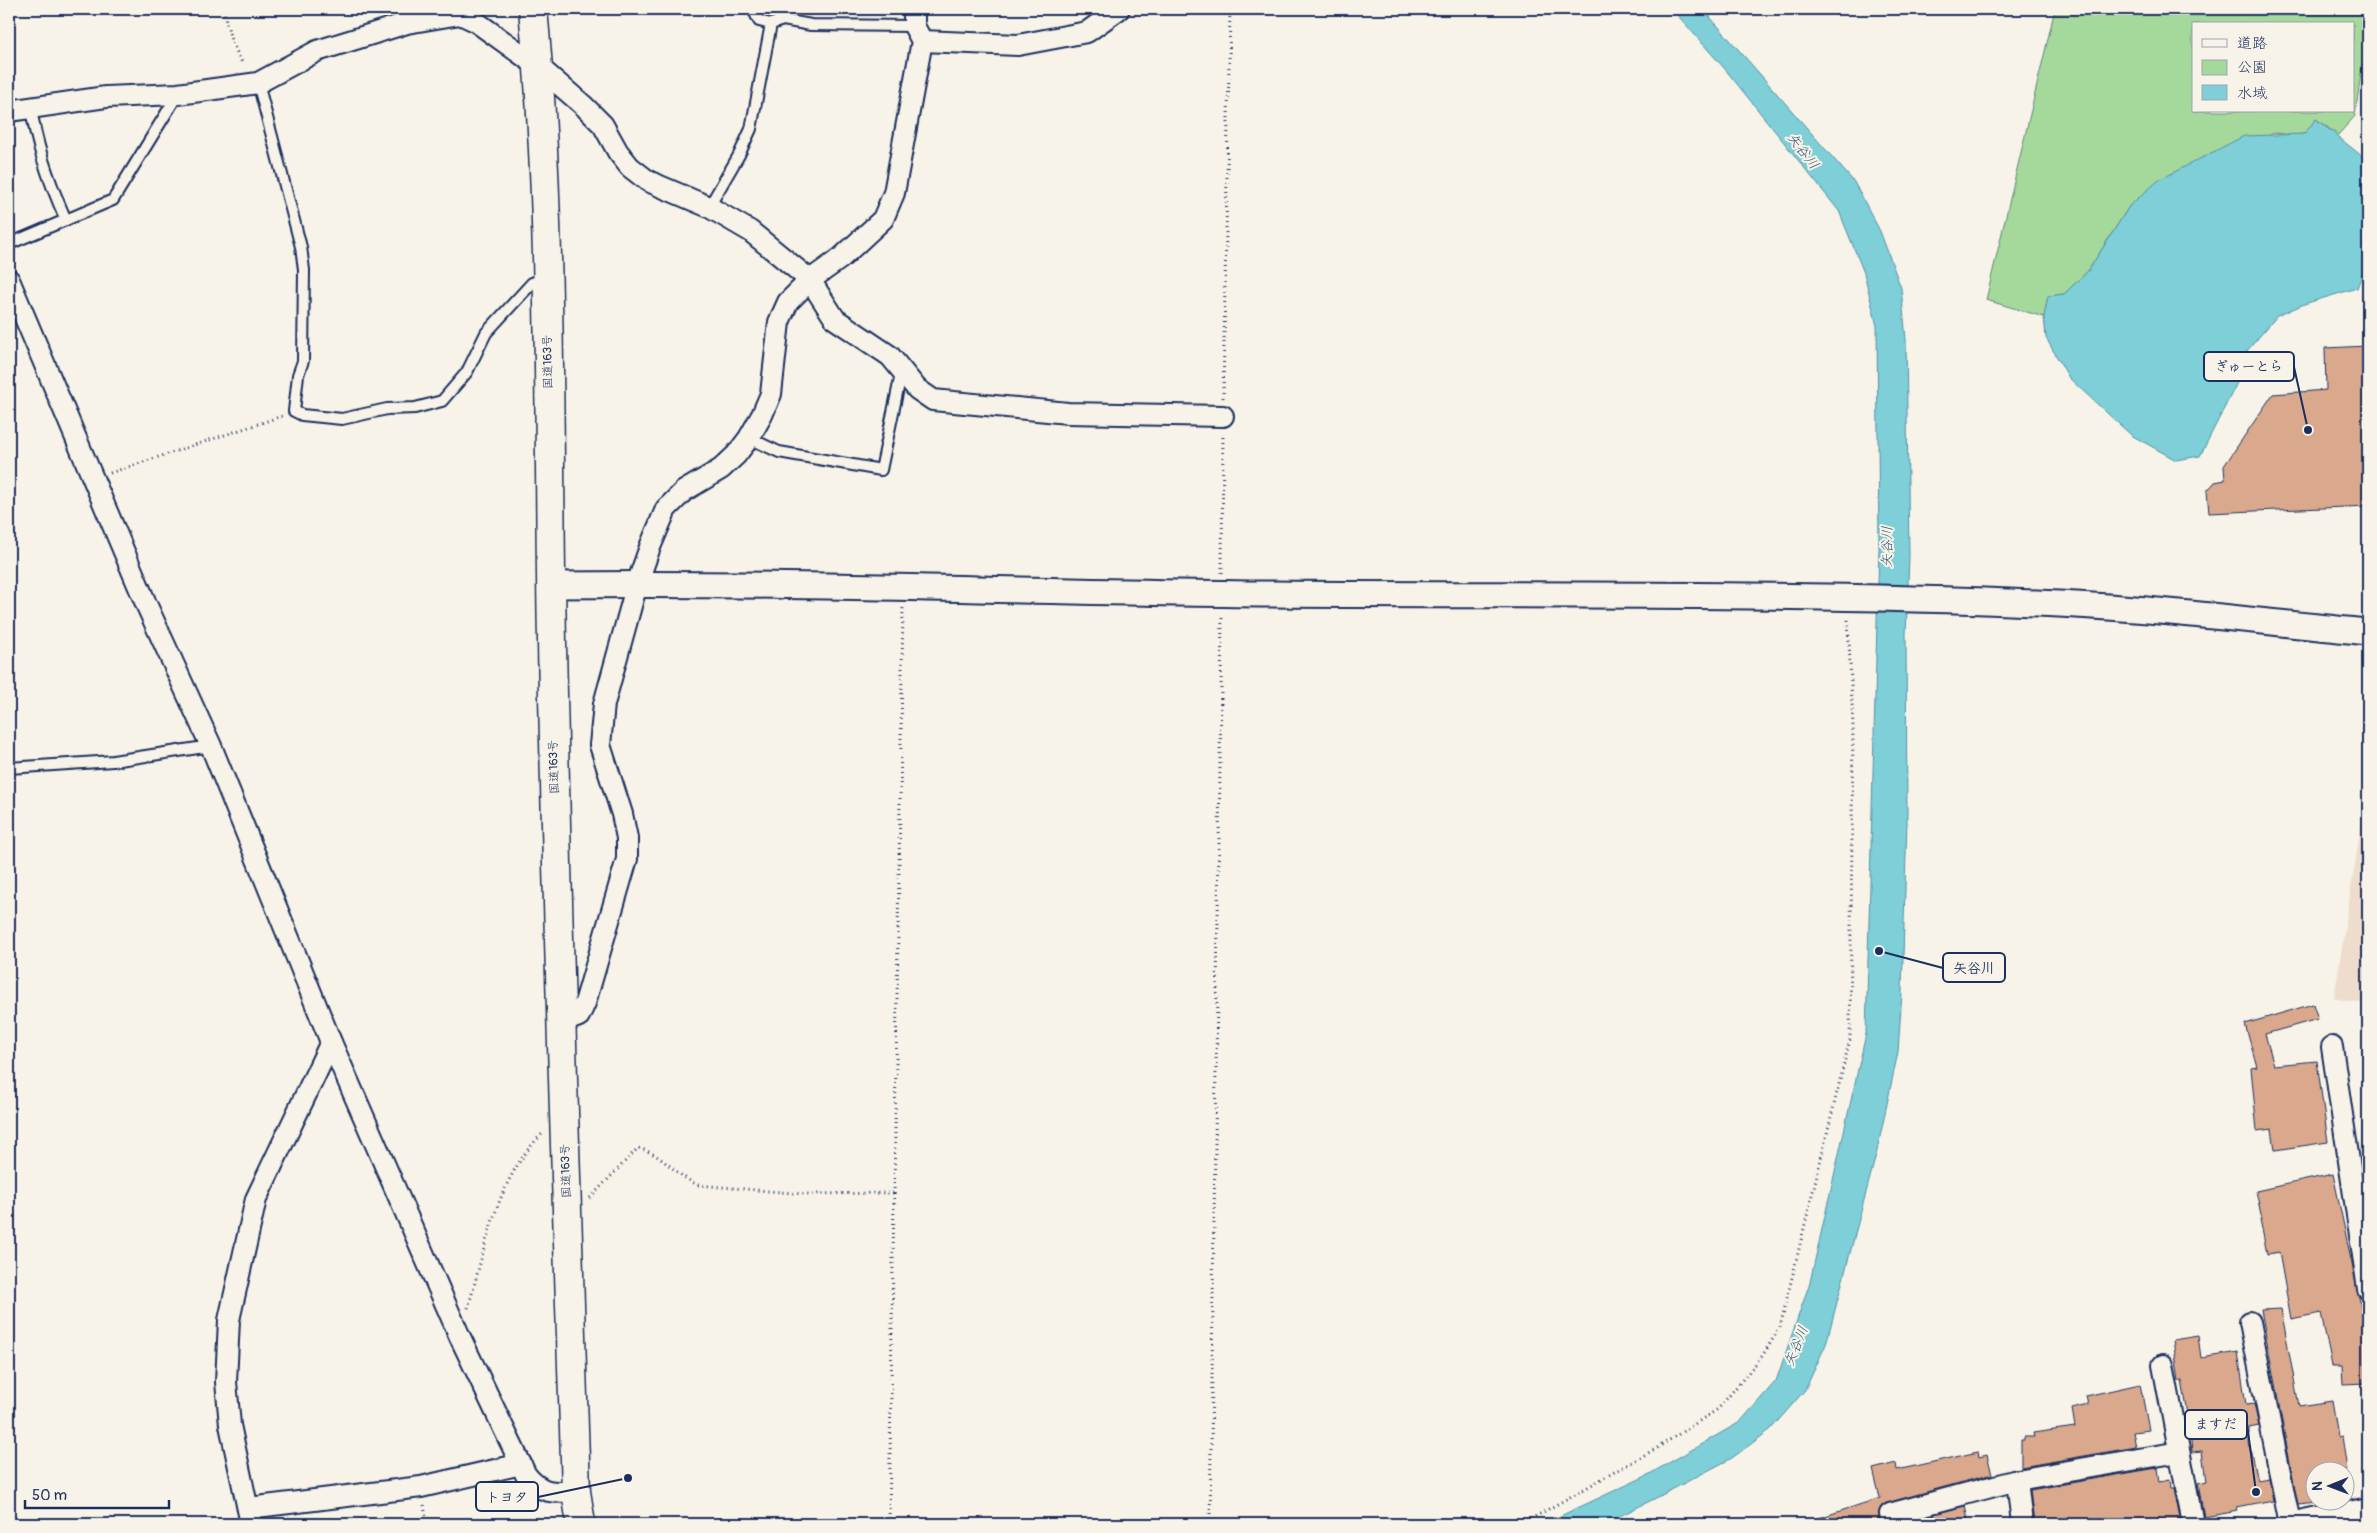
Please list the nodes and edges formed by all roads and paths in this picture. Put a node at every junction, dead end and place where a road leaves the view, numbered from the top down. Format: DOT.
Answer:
graph roads {
  1 [pos="223,9"];
  2 [pos="533,9"];
  3 [pos="753,9"];
  4 [pos="1119,9"];
  5 [pos="1230,9"];
  6 [pos="459,11"];
  7 [pos="771,24"];
  8 [pos="916,25"];
  9 [pos="539,67"];
  10 [pos="258,83"];
  11 [pos="178,94"];
  12 [pos="31,107"];
  13 [pos="9,112"];
  14 [pos="709,207"];
  15 [pos="66,220"];
  16 [pos="9,244"];
  17 [pos="548,278"];
  18 [pos="9,280"];
  19 [pos="810,280"];
  20 [pos="902,368"];
  21 [pos="294,412"];
  22 [pos="1223,416"];
  23 [pos="749,438"];
  24 [pos="92,479"];
  25 [pos="637,584"];
  26 [pos="551,585"];
  27 [pos="903,586"];
  28 [pos="1222,594"];
  29 [pos="1852,598"];
  30 [pos="2368,632"];
  31 [pos="211,746"];
  32 [pos="9,768"];
  33 [pos="561,1022"];
  34 [pos="331,1042"];
  35 [pos="2332,1047"];
  36 [pos="564,1130"];
  37 [pos="893,1193"];
  38 [pos="567,1204"];
  39 [pos="2368,1289"];
  40 [pos="2250,1322"];
  41 [pos="460,1338"];
  42 [pos="2163,1364"];
  43 [pos="2179,1452"];
  44 [pos="521,1464"];
  45 [pos="2017,1480"];
  46 [pos="576,1490"];
  47 [pos="2368,1508"];
  48 [pos="250,1516"];
  49 [pos="581,1524"];
  50 [pos="888,1524"];
  51 [pos="1210,1524"];
  52 [pos="1522,1524"];
  53 [pos="1893,1524"];
  54 [pos="2022,1524"];
  55 [pos="2193,1524"];
  56 [pos="2290,1524"];
  1 -- 10 [label="path"];
  2 -- 9 [label="highway, 国道163号"];
  3 -- 7 [label="lane"];
  4 -- 8 [label="street"];
  5 -- 22 [label="path"];
  6 -- 9 [label="street"];
  6 -- 10 [label="street"];
  7 -- 8 [label="lane"];
  7 -- 14 [label="lane"];
  8 -- 19 [label="street"];
  9 -- 14 [label="street"];
  9 -- 17 [label="highway, 国道163号"];
  10 -- 11 [label="street"];
  10 -- 21 [label="lane"];
  11 -- 12 [label="street"];
  11 -- 15 [label="lane"];
  12 -- 13 [label="street"];
  12 -- 15 [label="lane"];
  14 -- 19 [label="street"];
  15 -- 16 [label="lane"];
  17 -- 21 [label="lane"];
  17 -- 26 [label="highway, 国道163号"];
  18 -- 24 [label="street"];
  19 -- 20 [label="street"];
  19 -- 23 [label="street"];
  20 -- 22 [label="street"];
  20 -- 23 [label="lane"];
  21 -- 24 [label="path"];
  22 -- 28 [label="path"];
  23 -- 25 [label="street"];
  24 -- 31 [label="street"];
  25 -- 26 [label="street"];
  25 -- 27 [label="street"];
  25 -- 33 [label="street"];
  26 -- 33 [label="highway, 国道163号"];
  27 -- 28 [label="street"];
  27 -- 37 [label="path"];
  28 -- 29 [label="street"];
  28 -- 51 [label="path"];
  29 -- 30 [label="street"];
  29 -- 52 [label="path"];
  31 -- 32 [label="lane"];
  31 -- 34 [label="street"];
  33 -- 36 [label="highway, 国道163号"];
  34 -- 41 [label="street"];
  34 -- 48 [label="street"];
  35 -- 39 [label="street"];
  36 -- 38 [label="highway, 国道163号"];
  36 -- 41 [label="path"];
  37 -- 38 [label="path"];
  37 -- 50 [label="path"];
  38 -- 46 [label="highway, 国道163号"];
  40 -- 56 [label="street"];
  41 -- 44 [label="street"];
  42 -- 43 [label="street"];
  43 -- 45 [label="street"];
  43 -- 55 [label="street"];
  44 -- 46 [label="street"];
  44 -- 48 [label="street"];
  45 -- 53 [label="street"];
  45 -- 54 [label="street"];
  46 -- 49 [label="highway, 国道163号"];
  47 -- 56 [label="street"];
}
